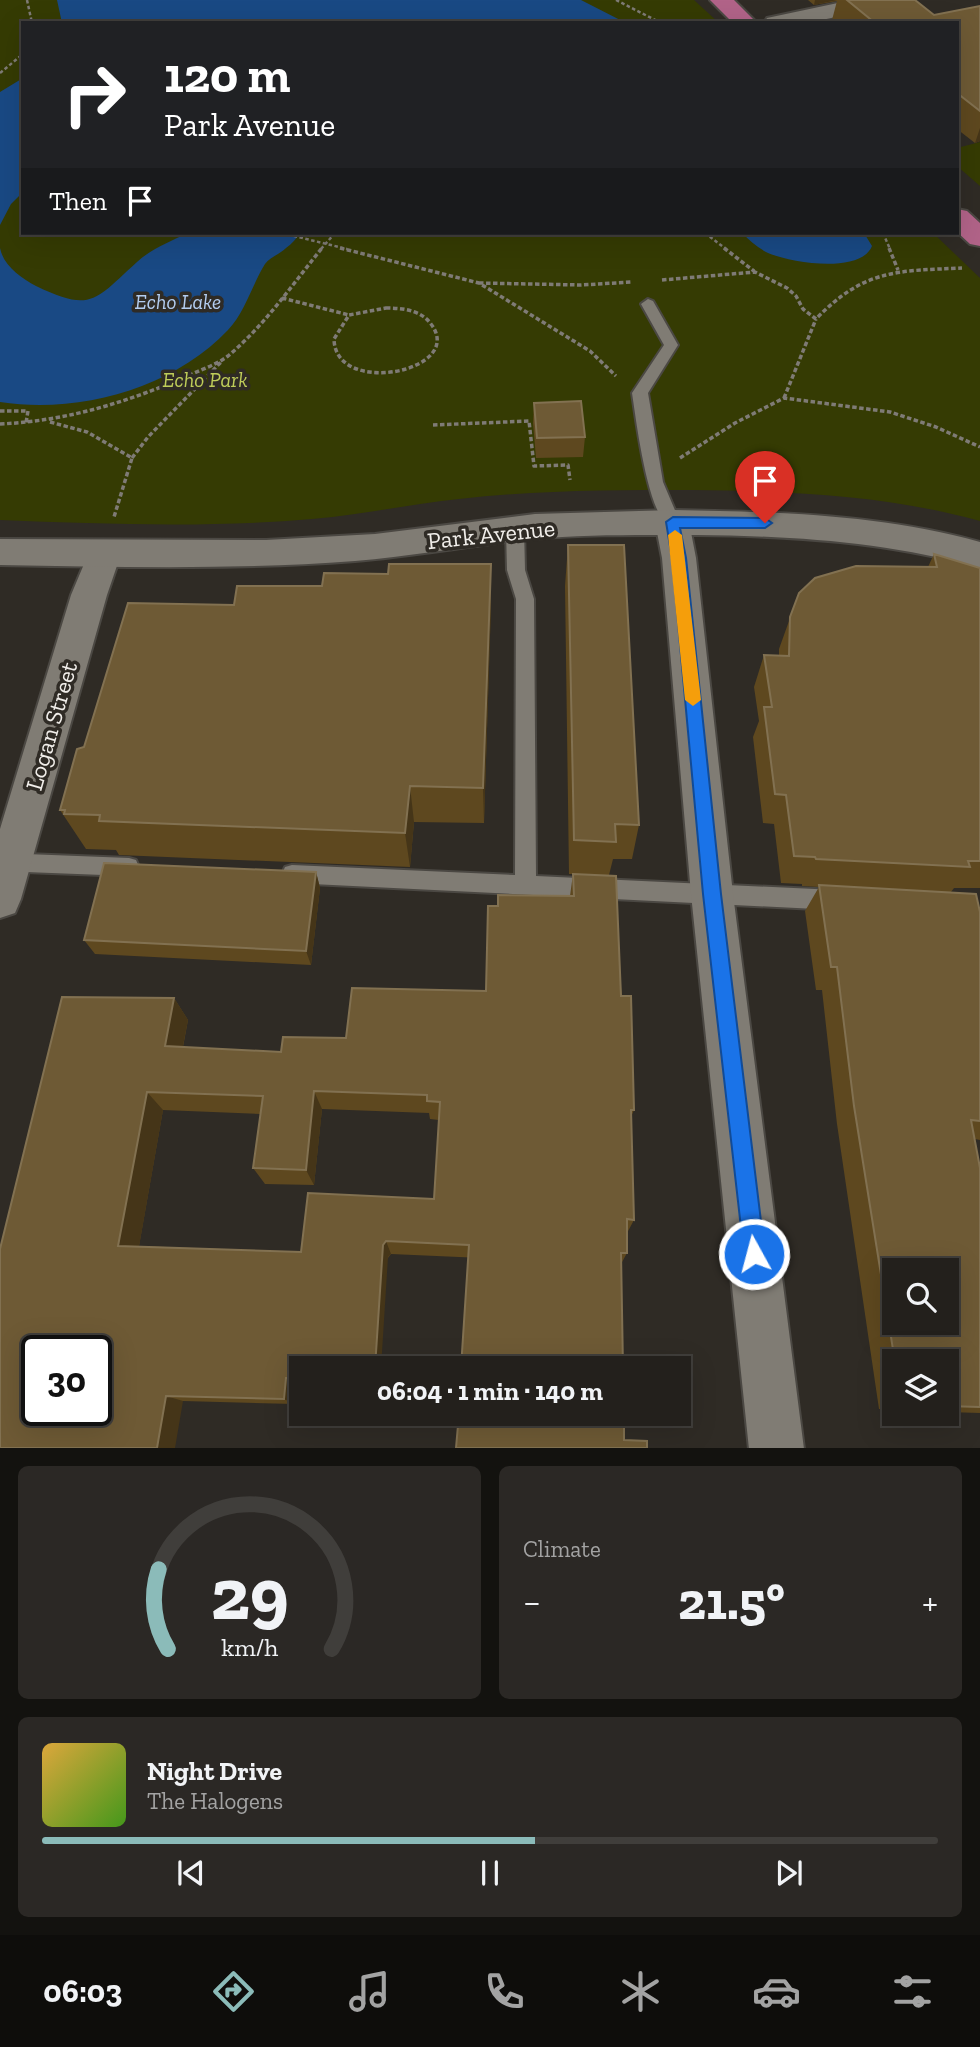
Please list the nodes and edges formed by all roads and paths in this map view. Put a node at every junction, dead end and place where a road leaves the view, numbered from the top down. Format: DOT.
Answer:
graph roads {
  1 [pos="27,0"];
  2 [pos="616,0"];
  3 [pos="721,0"];
  4 [pos="883,0"];
  5 [pos="32,21"];
  6 [pos="657,21"];
  7 [pos="744,21"];
  8 [pos="784,21"];
  9 [pos="21,56"];
  10 [pos="0,73"];
  11 [pos="959,219"];
  12 [pos="290,235"];
  13 [pos="333,235"];
  14 [pos="708,235"];
  15 [pos="884,235"];
  16 [pos="980,238"];
  17 [pos="325,244"];
  18 [pos="962,268"];
  19 [pos="898,270"];
  20 [pos="755,272"];
  21 [pos="662,279"];
  22 [pos="635,281"];
  23 [pos="479,283"];
  24 [pos="282,298"];
  25 [pos="648,304"];
  26 [pos="349,314"];
  27 [pos="816,320"];
  28 [pos="224,359"];
  29 [pos="640,393"];
  30 [pos="784,398"];
  31 [pos="0,411"];
  32 [pos="49,421"];
  33 [pos="26,423"];
  34 [pos="0,424"];
  35 [pos="433,425"];
  36 [pos="980,447"];
  37 [pos="132,458"];
  38 [pos="678,460"];
  39 [pos="570,480"];
  40 [pos="673,522"];
  41 [pos="515,528"];
  42 [pos="0,552"];
  43 [pos="104,554"];
  44 [pos="980,555"];
  45 [pos="6,862"];
  46 [pos="151,868"];
  47 [pos="276,873"];
  48 [pos="526,884"];
  49 [pos="712,894"];
  50 [pos="0,900"];
  51 [pos="862,902"];
  52 [pos="777,1448"];
  1 -- 5 [label="path"];
  2 -- 6 [label="path"];
  3 -- 7 [label="main road"];
  4 -- 8 [label="street"];
  9 -- 10 [label="path"];
  11 -- 16 [label="main road"];
  12 -- 17 [label="path"];
  13 -- 17 [label="path"];
  14 -- 20 [label="path"];
  15 -- 19 [label="path"];
  17 -- 23 [label="path"];
  17 -- 24 [label="path"];
  18 -- 19 [label="path"];
  19 -- 27 [label="path"];
  20 -- 21 [label="path"];
  20 -- 27 [label="path"];
  22 -- 23 [label="path"];
  23 -- 29 [label="path"];
  24 -- 26 [label="path"];
  24 -- 28 [label="path"];
  25 -- 29 [label="lane"];
  26 -- 26 [label="path"];
  27 -- 30 [label="path"];
  28 -- 32 [label="path"];
  28 -- 37 [label="path"];
  29 -- 40 [label="lane"];
  30 -- 36 [label="path"];
  30 -- 38 [label="path"];
  31 -- 33 [label="path"];
  32 -- 33 [label="path"];
  32 -- 37 [label="path"];
  33 -- 34 [label="path"];
  35 -- 39 [label="path"];
  37 -- 43 [label="path"];
  40 -- 41 [label="street, Park Avenue"];
  40 -- 44 [label="street, Park Avenue"];
  40 -- 49 [label="street"];
  41 -- 43 [label="street, Park Avenue"];
  41 -- 48 [label="lane"];
  42 -- 43 [label="street, Park Avenue"];
  43 -- 45 [label="street, Logan Street"];
  45 -- 46 [label="lane"];
  45 -- 50 [label="street, Logan Street"];
  47 -- 48 [label="lane"];
  48 -- 49 [label="lane"];
  49 -- 51 [label="lane"];
  49 -- 52 [label="street"];
}
